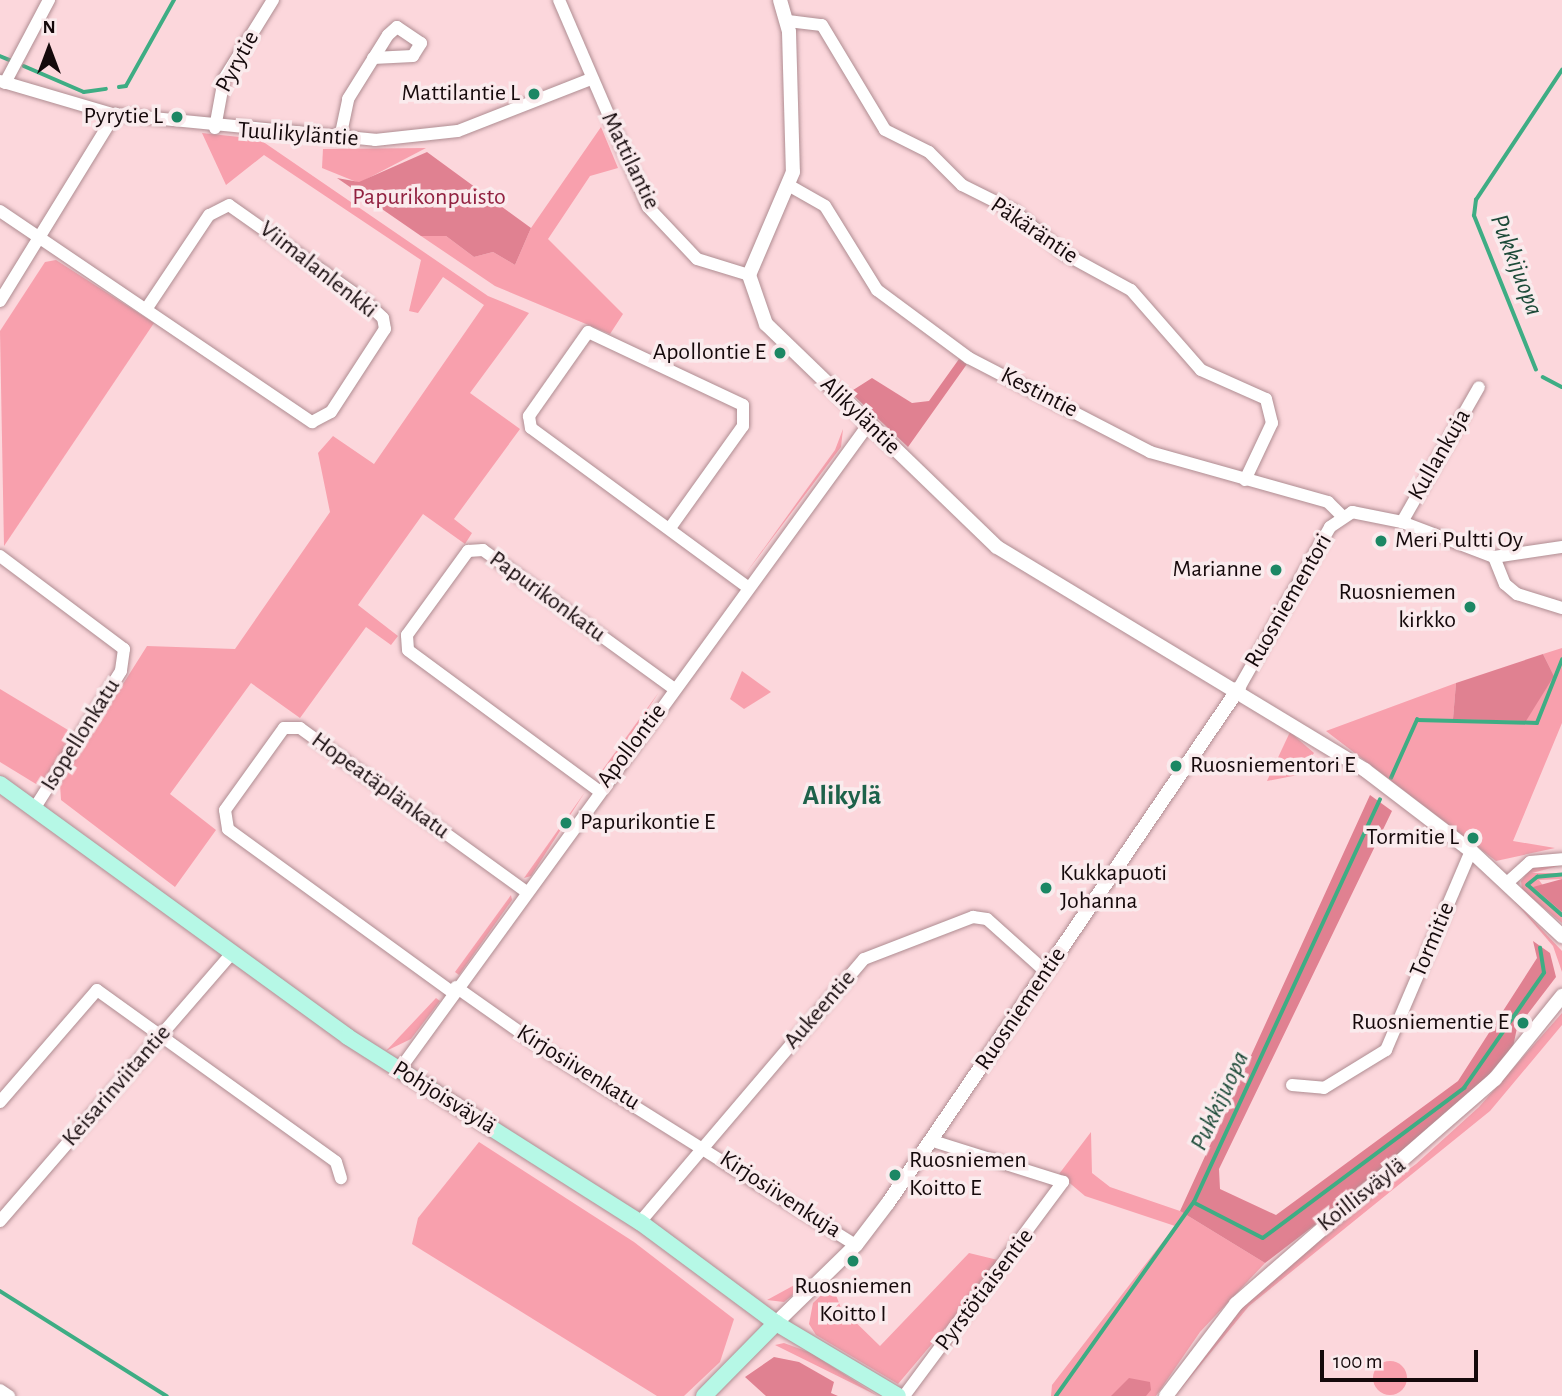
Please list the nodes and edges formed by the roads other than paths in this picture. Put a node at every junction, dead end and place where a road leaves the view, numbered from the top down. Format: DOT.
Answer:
graph roads {
  1 [pos="49,0"];
  2 [pos="274,0"];
  3 [pos="559,0"];
  4 [pos="780,0"];
  5 [pos="788,21"];
  6 [pos="373,58"];
  7 [pos="591,79"];
  8 [pos="3,82"];
  9 [pos="116,114"];
  10 [pos="215,128"];
  11 [pos="340,138"];
  12 [pos="790,186"];
  13 [pos="0,211"];
  14 [pos="41,237"];
  15 [pos="749,275"];
  16 [pos="0,301"];
  17 [pos="147,308"];
  18 [pos="1479,387"];
  19 [pos="868,425"];
  20 [pos="1245,480"];
  21 [pos="1343,517"];
  22 [pos="1402,522"];
  23 [pos="670,528"];
  24 [pos="1562,547"];
  25 [pos="0,556"];
  26 [pos="1494,556"];
  27 [pos="749,588"];
  28 [pos="1562,608"];
  29 [pos="1239,688"];
  30 [pos="674,690"];
  31 [pos="0,784"];
  32 [pos="599,791"];
  33 [pos="36,806"];
  34 [pos="1471,851"];
  35 [pos="1562,859"];
  36 [pos="1507,883"];
  37 [pos="525,891"];
  38 [pos="1562,936"];
  39 [pos="233,952"];
  40 [pos="1046,972"];
  41 [pos="454,990"];
  42 [pos="1562,996"];
  43 [pos="161,1035"];
  44 [pos="400,1069"];
  45 [pos="1292,1085"];
  46 [pos="0,1102"];
  47 [pos="933,1141"];
  48 [pos="703,1145"];
  49 [pos="341,1178"];
  50 [pos="0,1221"];
  51 [pos="640,1222"];
  52 [pos="856,1245"];
  53 [pos="776,1323"];
  54 [pos="0,1390"];
  55 [pos="9,1396"];
  56 [pos="704,1396"];
  57 [pos="898,1396"];
  58 [pos="904,1396"];
  59 [pos="1166,1396"];
  1 -- 8 [label="street"];
  2 -- 10 [label="street, Pyrytie"];
  3 -- 7 [label="street, Mattilantie"];
  4 -- 5 [label="street"];
  5 -- 12 [label="street"];
  5 -- 20 [label="street, Päkäräntie"];
  6 -- 11 [label="street"];
  7 -- 11 [label="street, Tuulikyläntie"];
  7 -- 15 [label="street, Mattilantie"];
  8 -- 9 [label="street, Tuulikyläntie"];
  9 -- 10 [label="street, Tuulikyläntie"];
  9 -- 14 [label="street"];
  10 -- 11 [label="street, Tuulikyläntie"];
  12 -- 15 [label="street"];
  12 -- 20 [label="street, Kestintie"];
  13 -- 14 [label="street, Viimalanlenkki"];
  14 -- 16 [label="street"];
  14 -- 17 [label="street, Viimalanlenkki"];
  15 -- 19 [label="street, Alikyläntie"];
  17 -- 17 [label="street, Viimalanlenkki"];
  18 -- 22 [label="street, Kullankuja"];
  19 -- 27 [label="street, Apollontie"];
  19 -- 29 [label="street, Alikyläntie"];
  20 -- 21 [label="street, Kestintie"];
  21 -- 22 [label="street"];
  21 -- 29 [label="street, Ruosniementori"];
  22 -- 26 [label="street"];
  23 -- 23 [label="street"];
  23 -- 27 [label="street"];
  24 -- 26 [label="street"];
  25 -- 33 [label="street, Isopellonkatu"];
  26 -- 28 [label="street"];
  27 -- 30 [label="street, Apollontie"];
  29 -- 34 [label="street"];
  29 -- 40 [label="street, Ruosniementie"];
  30 -- 32 [label="street, Apollontie"];
  30 -- 32 [label="street, Papurikonkatu"];
  31 -- 33 [label="main road, Pohjoisväylä"];
  32 -- 37 [label="street, Apollontie"];
  33 -- 39 [label="main road, Pohjoisväylä"];
  34 -- 36 [label="street"];
  34 -- 45 [label="street, Tormitie"];
  35 -- 36 [label="street"];
  36 -- 38 [label="street"];
  37 -- 41 [label="street, Apollontie"];
  37 -- 41 [label="street, Hopeatäplänkatu"];
  39 -- 43 [label="street, Keisarinviitantie"];
  39 -- 44 [label="main road, Pohjoisväylä"];
  40 -- 47 [label="street, Ruosniementie"];
  40 -- 48 [label="street, Aukeentie"];
  41 -- 44 [label="street, Apollontie"];
  41 -- 48 [label="street, Kirjosiivenkatu"];
  42 -- 59 [label="street, Koillisväylä"];
  43 -- 46 [label="street"];
  43 -- 49 [label="street"];
  43 -- 50 [label="street, Keisarinviitantie"];
  44 -- 51 [label="main road, Pohjoisväylä"];
  47 -- 52 [label="street, Ruosniementie"];
  47 -- 58 [label="street, Pyrstötiaisentie"];
  48 -- 51 [label="street, Aukeentie"];
  48 -- 52 [label="street, Kirjosiivenkuja"];
  51 -- 53 [label="main road, Pohjoisväylä"];
  52 -- 53 [label="street, Ruosniementie"];
  53 -- 56 [label="main road, Ruosniementie"];
  53 -- 57 [label="main road, Pohjoisväylä"];
  54 -- 55 [label="street"];
}
